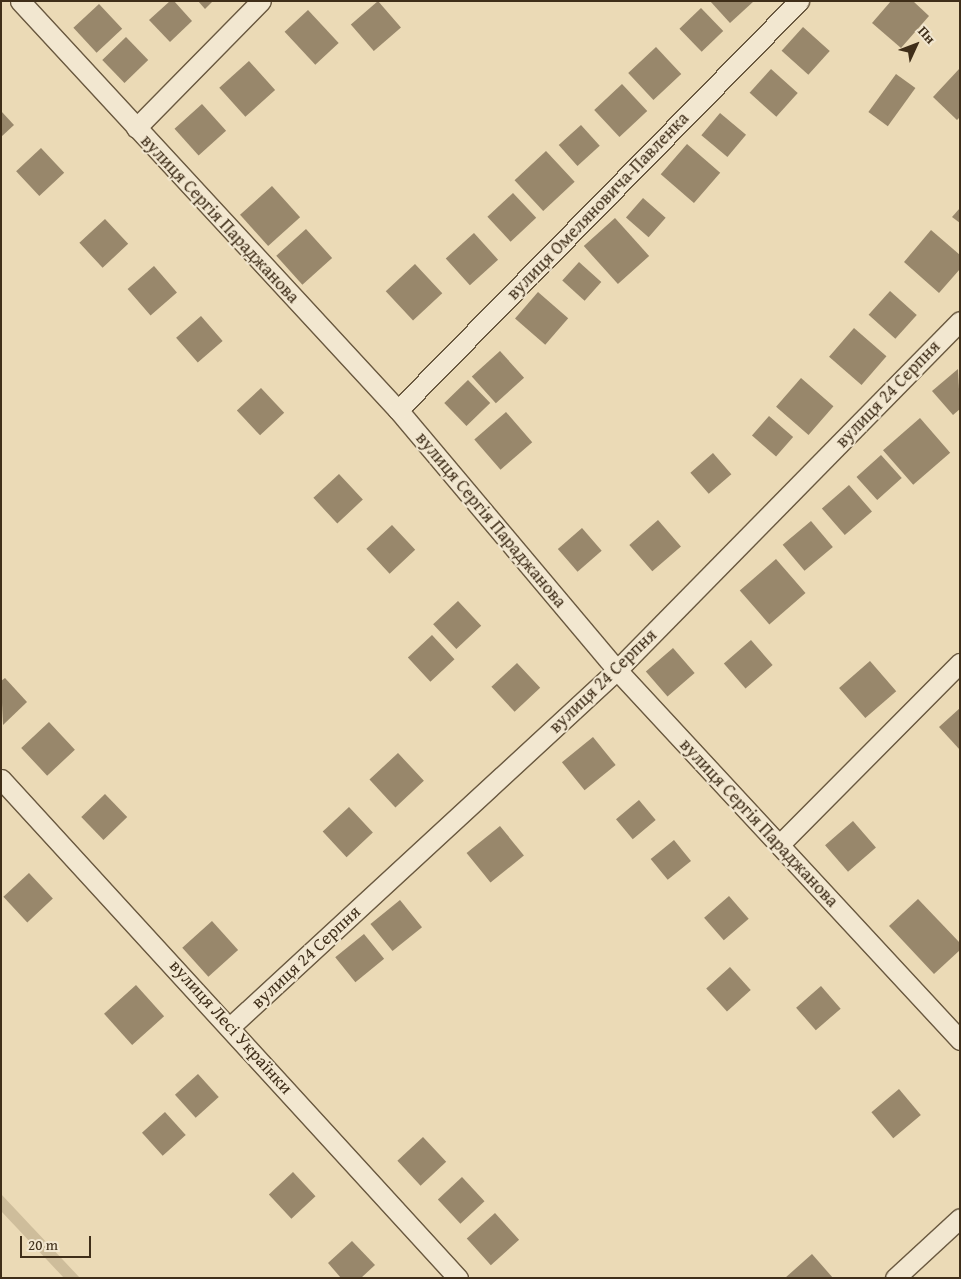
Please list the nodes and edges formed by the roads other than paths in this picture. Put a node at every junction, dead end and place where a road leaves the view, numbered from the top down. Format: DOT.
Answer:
graph roads {
  1 [pos="20,1"];
  2 [pos="261,1"];
  3 [pos="798,1"];
  4 [pos="136,128"];
  5 [pos="960,321"];
  6 [pos="398,410"];
  7 [pos="960,662"];
  8 [pos="617,670"];
  9 [pos="1,778"];
  10 [pos="779,845"];
  11 [pos="231,1026"];
  12 [pos="960,1040"];
  13 [pos="960,1218"];
  14 [pos="458,1278"];
  15 [pos="895,1278"];
  1 -- 4 [label="street, вулиця Сергія Параджанова"];
  2 -- 4 [label="street"];
  3 -- 6 [label="street, вулиця Омеляновича-Павленка"];
  4 -- 6 [label="street, вулиця Сергія Параджанова"];
  5 -- 8 [label="street, вулиця 24 Серпня"];
  6 -- 8 [label="street, вулиця Сергія Параджанова"];
  7 -- 10 [label="street"];
  8 -- 10 [label="street, вулиця Сергія Параджанова"];
  8 -- 11 [label="street, вулиця 24 Серпня"];
  9 -- 11 [label="street, вулиця Лесі Українки"];
  10 -- 12 [label="street, вулиця Сергія Параджанова"];
  11 -- 14 [label="street, вулиця Лесі Українки"];
  13 -- 15 [label="street"];
}
